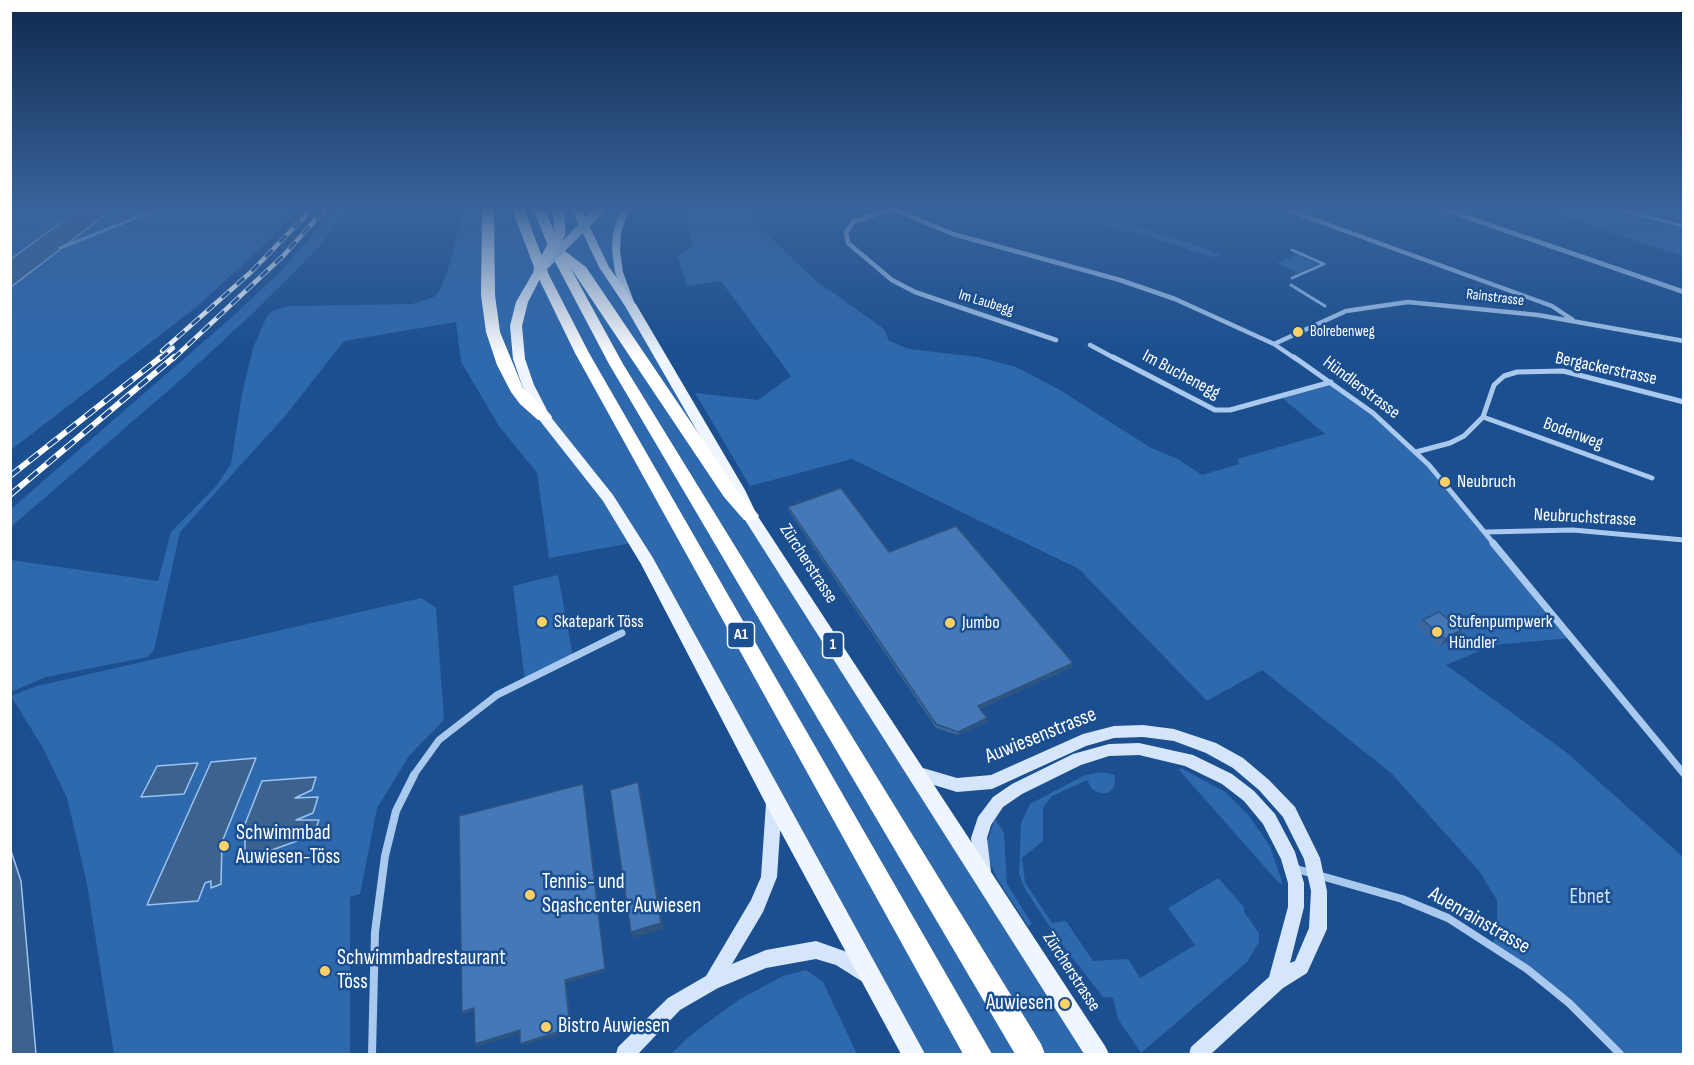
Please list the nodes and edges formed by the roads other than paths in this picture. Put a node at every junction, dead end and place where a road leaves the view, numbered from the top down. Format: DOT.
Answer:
graph roads {
  1 [pos="488,259"];
  2 [pos="537,259"];
  3 [pos="546,259"];
  4 [pos="551,259"];
  5 [pos="560,259"];
  6 [pos="569,259"];
  7 [pos="600,259"];
  8 [pos="617,259"];
  9 [pos="867,259"];
  10 [pos="1040,259"];
  11 [pos="1422,259"];
  12 [pos="1588,259"];
  13 [pos="539,271"];
  14 [pos="1683,291"];
  15 [pos="631,306"];
  16 [pos="1573,320"];
  17 [pos="1056,340"];
  18 [pos="1683,341"];
  19 [pos="1090,345"];
  20 [pos="1274,345"];
  21 [pos="1331,382"];
  22 [pos="1683,402"];
  23 [pos="544,417"];
  24 [pos="1483,417"];
  25 [pos="1416,452"];
  26 [pos="1652,478"];
  27 [pos="750,516"];
  28 [pos="1486,532"];
  29 [pos="1683,540"];
  30 [pos="622,633"];
  31 [pos="916,773"];
  32 [pos="1683,774"];
  33 [pos="775,802"];
  34 [pos="1293,868"];
  35 [pos="1317,874"];
  36 [pos="984,879"];
  37 [pos="874,980"];
  38 [pos="712,982"];
  39 [pos="1277,982"];
  40 [pos="372,1054"];
  41 [pos="625,1054"];
  42 [pos="913,1054"];
  43 [pos="978,1054"];
  44 [pos="1031,1054"];
  45 [pos="1097,1054"];
  46 [pos="1198,1054"];
  47 [pos="1620,1054"];
  1 -- 23 [label="highway"];
  2 -- 43 [label="highway, A1"];
  3 -- 13 [label="main road, bridge"];
  4 -- 13 [label="main road, bridge"];
  5 -- 44 [label="highway, A1"];
  6 -- 27 [label="highway, A1"];
  7 -- 15 [label="main road, Zürcherstrasse / 1"];
  8 -- 15 [label="main road"];
  9 -- 17 [label="street, Im Laubegg"];
  10 -- 20 [label="street, Hündlerstrasse"];
  11 -- 16 [label="street"];
  12 -- 14 [label="street"];
  13 -- 23 [label="main road"];
  15 -- 27 [label="main road, Zürcherstrasse / 1"];
  16 -- 18 [label="street, Rainstrasse"];
  16 -- 20 [label="street, Rainstrasse"];
  19 -- 21 [label="street, Im Buchenegg"];
  20 -- 21 [label="street, Hündlerstrasse"];
  21 -- 25 [label="street, Hündlerstrasse"];
  22 -- 24 [label="street, Bergackerstrasse"];
  23 -- 33 [label="main road"];
  24 -- 25 [label="street, Bergackerstrasse"];
  24 -- 26 [label="street, Bodenweg"];
  25 -- 28 [label="street, Hündlerstrasse"];
  27 -- 31 [label="main road, Zürcherstrasse / 1"];
  28 -- 29 [label="street, Neubruchstrasse"];
  28 -- 32 [label="street, Hündlerstrasse"];
  30 -- 40 [label="street"];
  31 -- 35 [label="main road, Auwiesenstrasse"];
  31 -- 36 [label="main road, Zürcherstrasse / 1"];
  33 -- 37 [label="main road"];
  33 -- 38 [label="main road"];
  34 -- 35 [label="street, Auenrainstrasse"];
  34 -- 36 [label="main road, Auwiesenstrasse"];
  34 -- 39 [label="main road, Auwiesenstrasse"];
  35 -- 39 [label="main road, Auwiesenstrasse"];
  35 -- 47 [label="street, Auenrainstrasse"];
  36 -- 45 [label="main road, Zürcherstrasse / 1"];
  37 -- 38 [label="main road"];
  37 -- 42 [label="main road"];
  38 -- 41 [label="main road"];
  39 -- 46 [label="main road, Auwiesenstrasse"];
}
